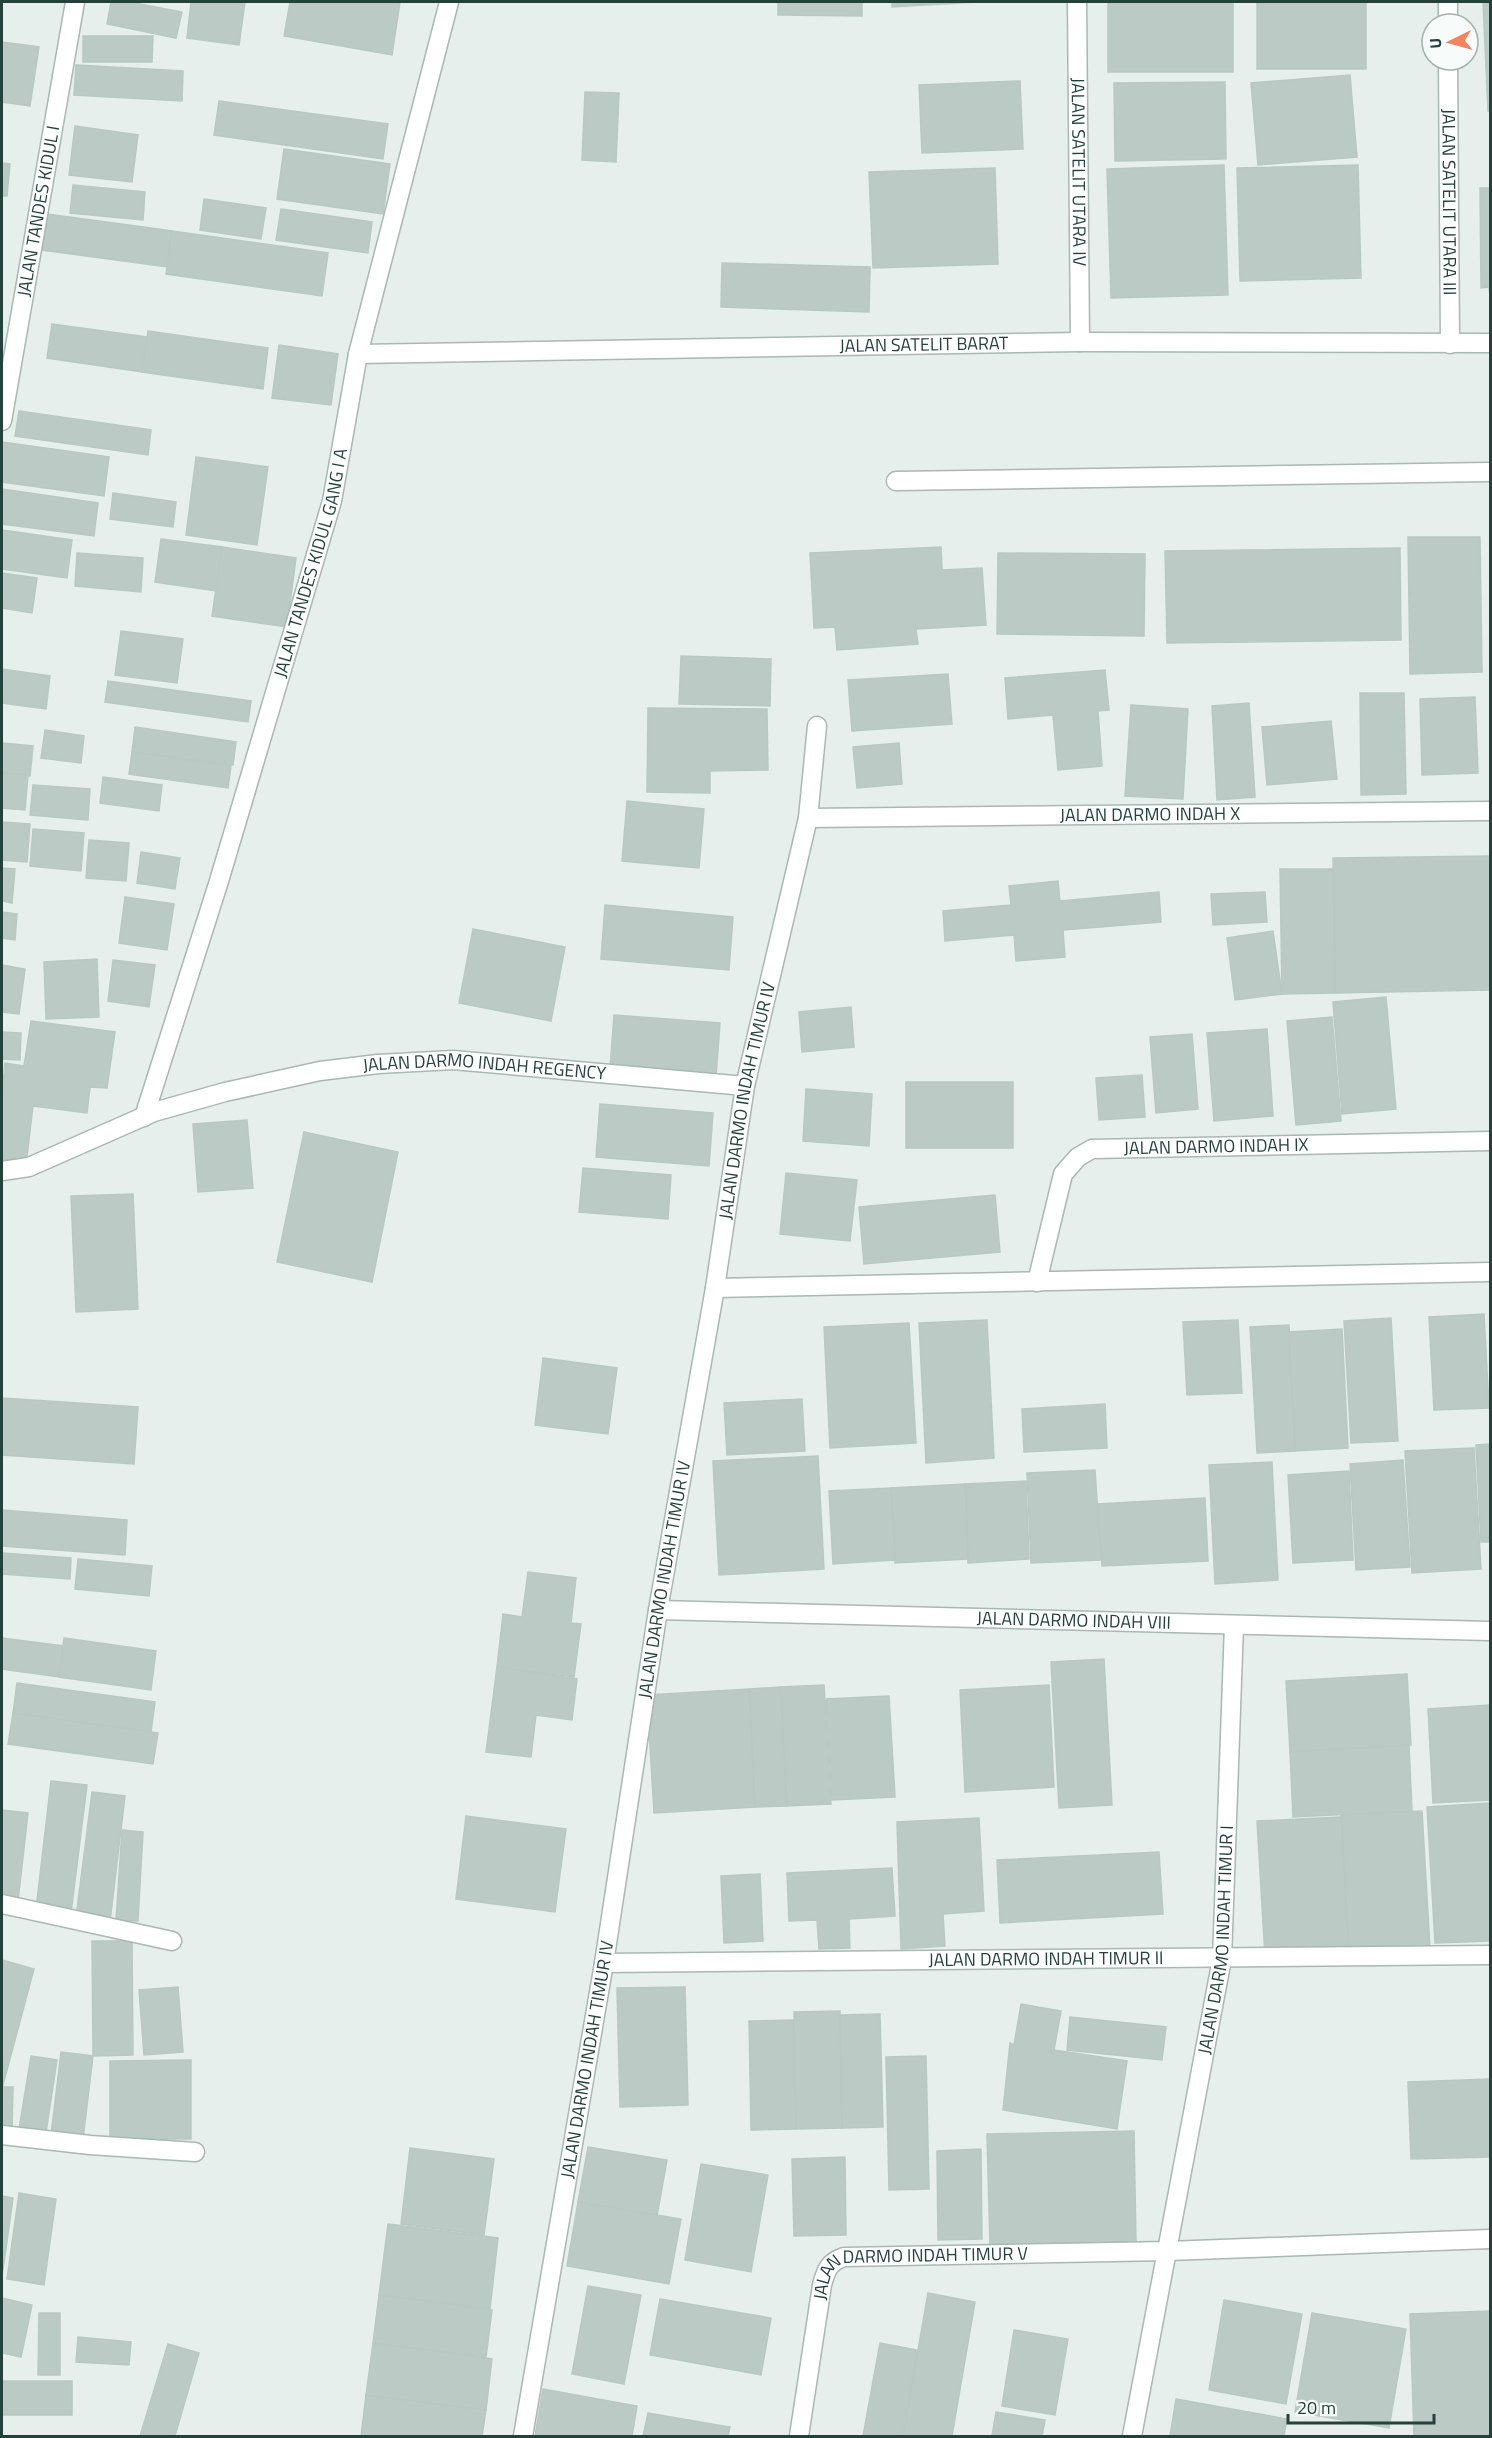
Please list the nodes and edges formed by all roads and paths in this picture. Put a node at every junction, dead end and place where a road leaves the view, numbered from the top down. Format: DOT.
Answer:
graph roads {
  1 [pos="69,2"];
  2 [pos="449,2"];
  3 [pos="1077,2"];
  4 [pos="1448,72"];
  5 [pos="1080,342"];
  6 [pos="1491,343"];
  7 [pos="1450,344"];
  8 [pos="363,354"];
  9 [pos="2,421"];
  10 [pos="1491,472"];
  11 [pos="896,481"];
  12 [pos="816,726"];
  13 [pos="1491,811"];
  14 [pos="808,818"];
  15 [pos="745,1086"];
  16 [pos="149,1114"];
  17 [pos="1491,1141"];
  18 [pos="2,1172"];
  19 [pos="1491,1272"];
  20 [pos="1038,1282"];
  21 [pos="715,1288"];
  22 [pos="658,1610"];
  23 [pos="1234,1625"];
  24 [pos="1491,1631"];
  25 [pos="2,1904"];
  26 [pos="172,1941"];
  27 [pos="1491,1955"];
  28 [pos="1222,1959"];
  29 [pos="604,1963"];
  30 [pos="2,2135"];
  31 [pos="195,2152"];
  32 [pos="1491,2239"];
  33 [pos="1168,2251"];
  34 [pos="523,2436"];
  35 [pos="799,2436"];
  36 [pos="1132,2436"];
  1 -- 9 [label="street, JALAN TANDES KIDUL I"];
  2 -- 8 [label="street, JALAN TANDES KIDUL GANG I A"];
  3 -- 5 [label="street, JALAN SATELIT UTARA IV"];
  4 -- 7 [label="street, JALAN SATELIT UTARA III"];
  5 -- 7 [label="street, JALAN SATELIT BARAT"];
  5 -- 8 [label="street, JALAN SATELIT BARAT"];
  6 -- 7 [label="street, JALAN SATELIT BARAT"];
  8 -- 16 [label="street, JALAN TANDES KIDUL GANG I A"];
  10 -- 11 [label="street"];
  12 -- 14 [label="street, JALAN DARMO INDAH TIMUR IV"];
  13 -- 14 [label="street, JALAN DARMO INDAH X"];
  14 -- 15 [label="street, JALAN DARMO INDAH TIMUR IV"];
  15 -- 16 [label="street, JALAN DARMO INDAH REGENCY"];
  15 -- 21 [label="street, JALAN DARMO INDAH TIMUR IV"];
  16 -- 18 [label="street, JALAN DARMO INDAH REGENCY"];
  17 -- 20 [label="street, JALAN DARMO INDAH IX"];
  19 -- 20 [label="street"];
  20 -- 21 [label="street"];
  21 -- 22 [label="street, JALAN DARMO INDAH TIMUR IV"];
  22 -- 23 [label="street, JALAN DARMO INDAH VIII"];
  22 -- 29 [label="street, JALAN DARMO INDAH TIMUR IV"];
  23 -- 24 [label="street, JALAN DARMO INDAH VIII"];
  23 -- 28 [label="street, JALAN DARMO INDAH TIMUR I"];
  25 -- 26 [label="street"];
  27 -- 28 [label="street, JALAN DARMO INDAH TIMUR II"];
  28 -- 29 [label="street, JALAN DARMO INDAH TIMUR II"];
  28 -- 33 [label="street, JALAN DARMO INDAH TIMUR I"];
  29 -- 34 [label="street, JALAN DARMO INDAH TIMUR IV"];
  30 -- 31 [label="street"];
  32 -- 33 [label="street"];
  33 -- 35 [label="street, JALAN DARMO INDAH TIMUR V"];
  33 -- 36 [label="street, JALAN DARMO INDAH TIMUR I"];
}
